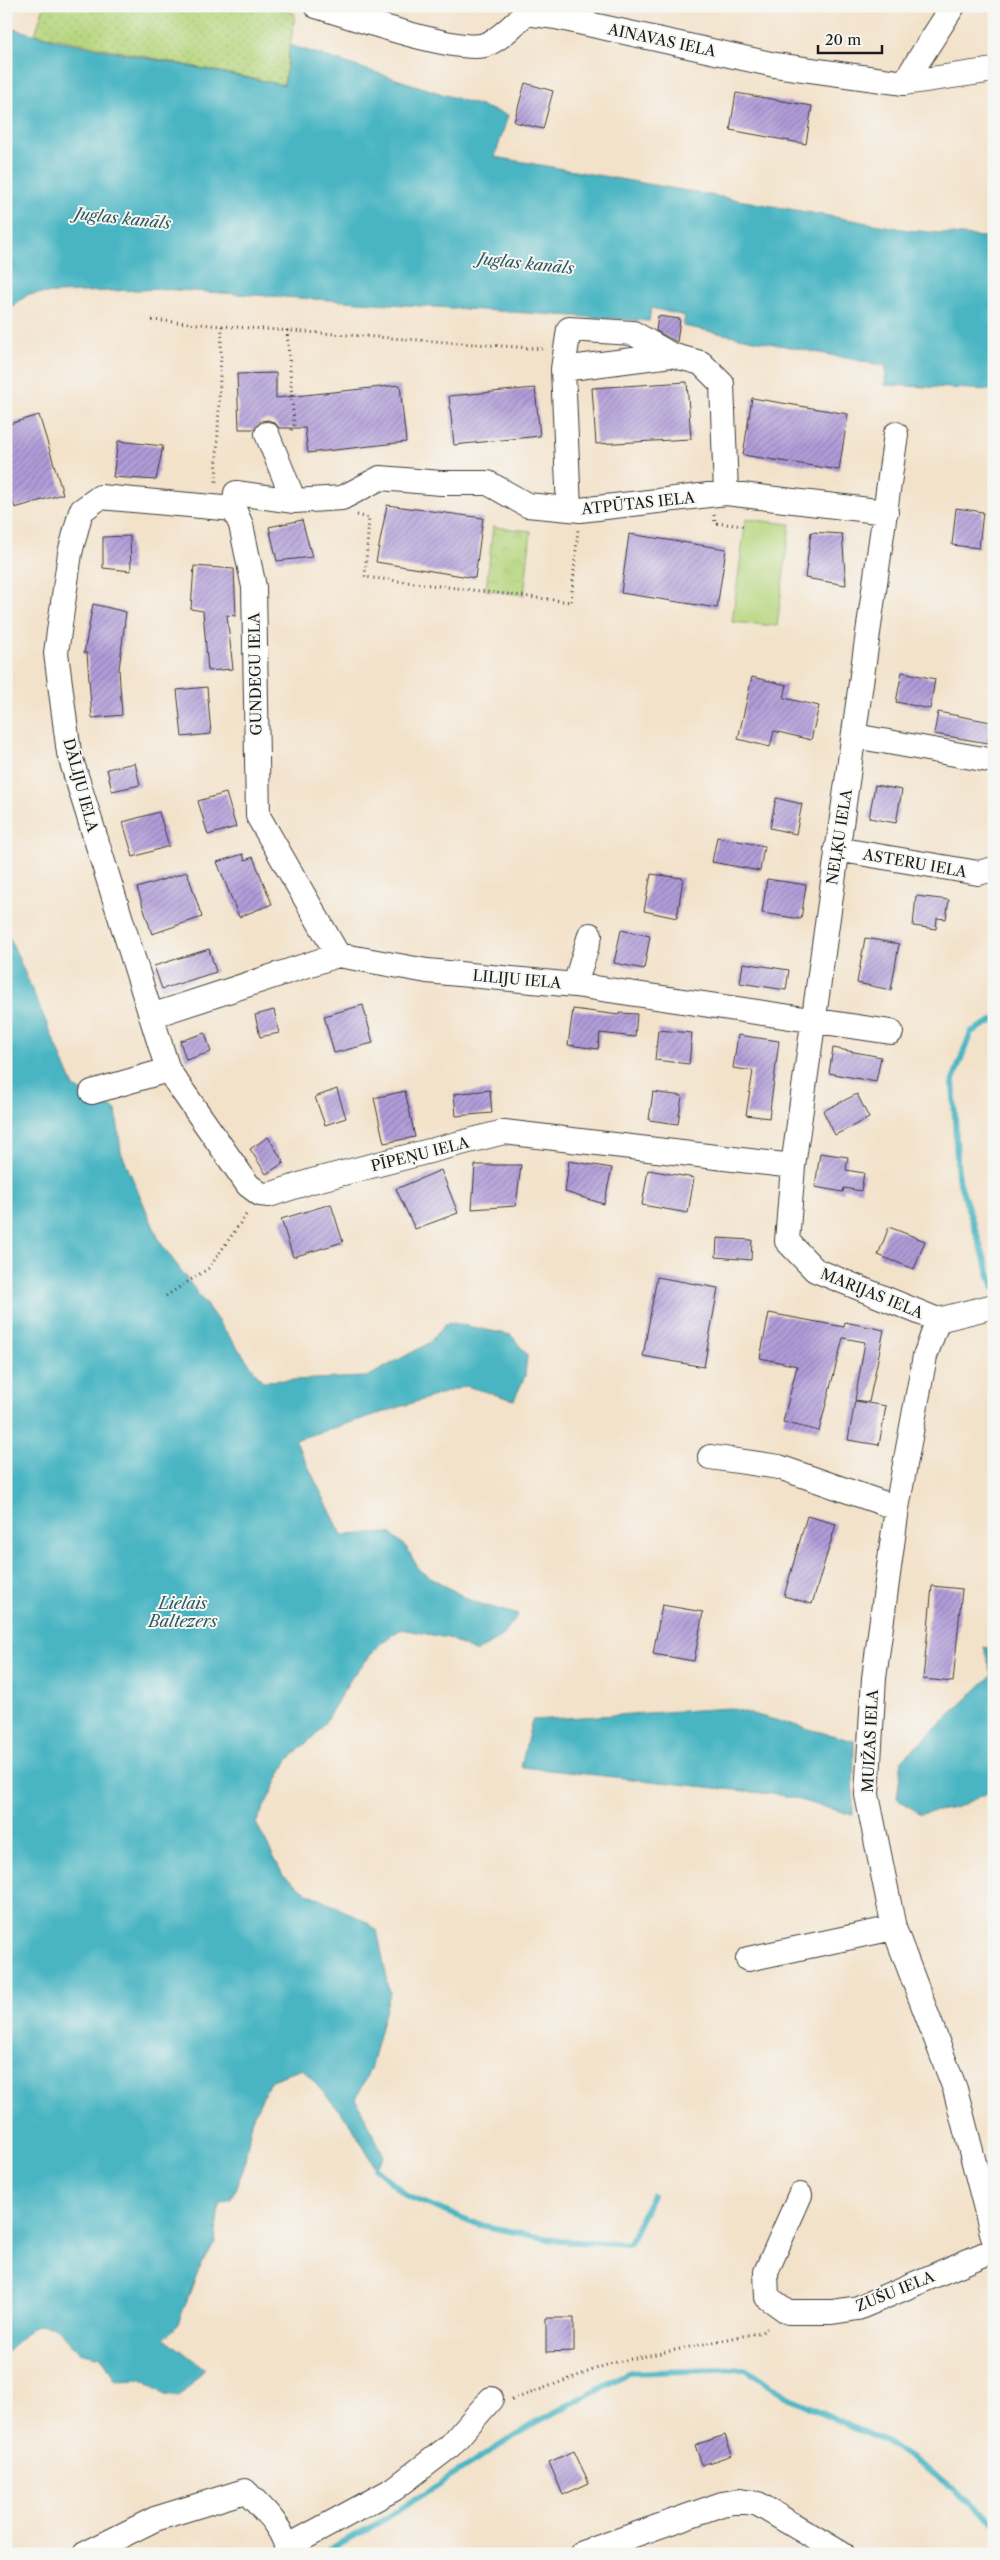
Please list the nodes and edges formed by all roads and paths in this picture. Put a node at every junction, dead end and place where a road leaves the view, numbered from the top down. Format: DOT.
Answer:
graph roads {
  1 [pos="316,6"];
  2 [pos="953,6"];
  3 [pos="527,10"];
  4 [pos="994,70"];
  5 [pos="904,83"];
  6 [pos="152,320"];
  7 [pos="222,326"];
  8 [pos="287,330"];
  9 [pos="671,355"];
  10 [pos="565,360"];
  11 [pos="294,425"];
  12 [pos="267,434"];
  13 [pos="896,434"];
  14 [pos="726,493"];
  15 [pos="342,498"];
  16 [pos="294,501"];
  17 [pos="224,508"];
  18 [pos="574,510"];
  19 [pos="886,512"];
  20 [pos="855,736"];
  21 [pos="994,761"];
  22 [pos="836,849"];
  23 [pos="994,870"];
  24 [pos="590,935"];
  25 [pos="338,955"];
  26 [pos="576,985"];
  27 [pos="151,1016"];
  28 [pos="814,1020"];
  29 [pos="891,1032"];
  30 [pos="168,1070"];
  31 [pos="92,1092"];
  32 [pos="793,1166"];
  33 [pos="260,1194"];
  34 [pos="786,1241"];
  35 [pos="166,1296"];
  36 [pos="994,1306"];
  37 [pos="938,1320"];
  38 [pos="710,1457"];
  39 [pos="897,1508"];
  40 [pos="894,1928"];
  41 [pos="748,1959"];
  42 [pos="800,2195"];
  43 [pos="994,2240"];
  44 [pos="994,2250"];
  45 [pos="788,2312"];
  46 [pos="490,2399"];
  47 [pos="287,2550"];
  48 [pos="85,2554"];
  49 [pos="583,2554"];
  50 [pos="842,2554"];
  1 -- 3 [label="street, AINAVAS IELA"];
  2 -- 5 [label="street"];
  3 -- 5 [label="street, AINAVAS IELA"];
  4 -- 5 [label="street, AINAVAS IELA"];
  6 -- 7 [label="path"];
  7 -- 8 [label="path"];
  7 -- 17 [label="path"];
  8 -- 10 [label="path"];
  8 -- 11 [label="path"];
  9 -- 10 [label="street"];
  9 -- 10 [label="street"];
  9 -- 14 [label="street"];
  10 -- 18 [label="street"];
  12 -- 16 [label="street"];
  13 -- 19 [label="street, NEĻĶU IELA"];
  14 -- 18 [label="street, ATPŪTAS IELA"];
  14 -- 19 [label="street, ATPŪTAS IELA"];
  15 -- 16 [label="street, ATPŪTAS IELA"];
  15 -- 18 [label="street, ATPŪTAS IELA"];
  15 -- 18 [label="path"];
  16 -- 17 [label="street, ATPŪTAS IELA"];
  17 -- 25 [label="street, GUNDEGU IELA"];
  17 -- 27 [label="street, DĀLIJU IELA"];
  19 -- 20 [label="street, NEĻĶU IELA"];
  20 -- 21 [label="street"];
  20 -- 22 [label="street, NEĻĶU IELA"];
  22 -- 23 [label="street, ASTERU IELA"];
  22 -- 28 [label="street, NEĻĶU IELA"];
  24 -- 26 [label="street"];
  25 -- 26 [label="street, LILIJU IELA"];
  25 -- 27 [label="street, LILIJU IELA"];
  26 -- 28 [label="street, LILIJU IELA"];
  27 -- 30 [label="street"];
  28 -- 29 [label="street, LILIJU IELA"];
  28 -- 32 [label="street, NEĻĶU IELA"];
  30 -- 31 [label="street"];
  30 -- 33 [label="street"];
  32 -- 33 [label="street, PĪPEŅU IELA"];
  32 -- 34 [label="street, NEĻĶU IELA"];
  33 -- 35 [label="path"];
  34 -- 37 [label="street, MARIJAS IELA"];
  36 -- 37 [label="street"];
  37 -- 39 [label="street, MUIŽAS IELA"];
  38 -- 39 [label="street"];
  39 -- 40 [label="street, MUIŽAS IELA"];
  40 -- 41 [label="street"];
  40 -- 43 [label="street, MUIŽAS IELA"];
  42 -- 45 [label="street"];
  44 -- 45 [label="street, ZUŠU IELA"];
  45 -- 46 [label="path"];
  46 -- 47 [label="street"];
  47 -- 48 [label="street"];
  49 -- 50 [label="street"];
}
